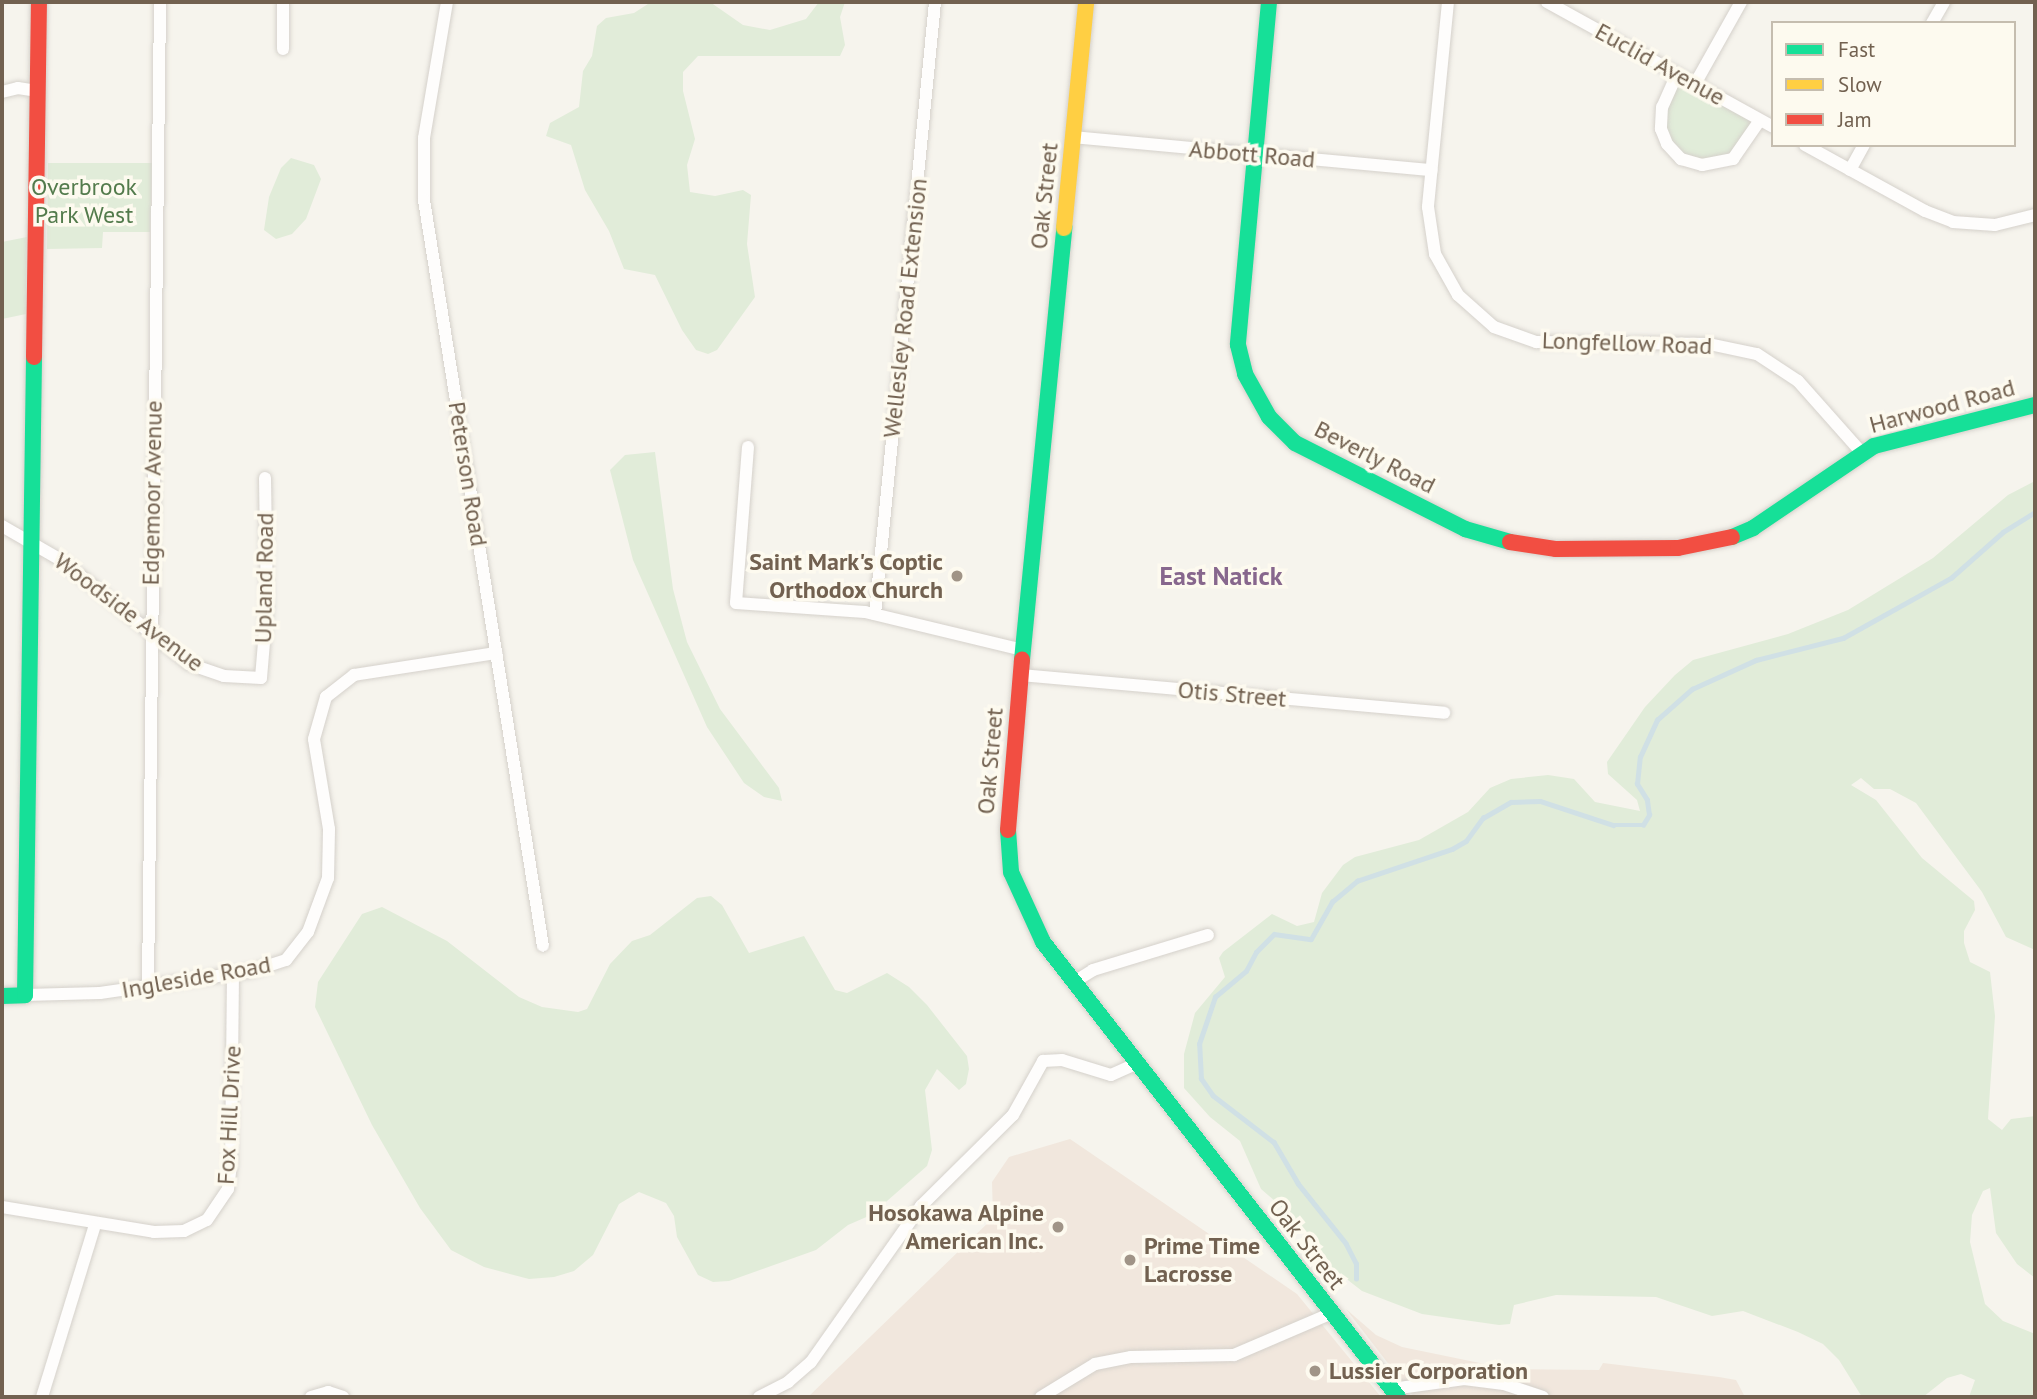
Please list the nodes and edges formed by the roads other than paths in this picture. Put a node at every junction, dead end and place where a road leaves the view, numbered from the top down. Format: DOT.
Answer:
graph roads {
  1 [pos="39,2"];
  2 [pos="160,2"];
  3 [pos="283,2"];
  4 [pos="447,2"];
  5 [pos="934,2"];
  6 [pos="1086,2"];
  7 [pos="1269,2"];
  8 [pos="1448,2"];
  9 [pos="1547,2"];
  10 [pos="1741,2"];
  11 [pos="1944,2"];
  12 [pos="1933,21"];
  13 [pos="282,49"];
  14 [pos="1677,74"];
  15 [pos="1695,84"];
  16 [pos="38,91"];
  17 [pos="2,92"];
  18 [pos="1760,120"];
  19 [pos="1771,126"];
  20 [pos="1073,137"];
  21 [pos="1809,147"];
  22 [pos="1863,147"];
  23 [pos="1255,154"];
  24 [pos="1431,170"];
  25 [pos="1850,170"];
  26 [pos="2035,215"];
  27 [pos="2035,405"];
  28 [pos="748,447"];
  29 [pos="1861,452"];
  30 [pos="265,478"];
  31 [pos="2,526"];
  32 [pos="33,543"];
  33 [pos="875,614"];
  34 [pos="150,633"];
  35 [pos="1023,650"];
  36 [pos="496,653"];
  37 [pos="1021,674"];
  38 [pos="261,678"];
  39 [pos="1444,713"];
  40 [pos="1208,935"];
  41 [pos="543,946"];
  42 [pos="233,973"];
  43 [pos="1074,982"];
  44 [pos="148,985"];
  45 [pos="25,995"];
  46 [pos="2,996"];
  47 [pos="1138,1063"];
  48 [pos="2,1207"];
  49 [pos="95,1225"];
  50 [pos="1332,1313"];
  51 [pos="1395,1393"];
  52 [pos="42,1397"];
  53 [pos="311,1397"];
  54 [pos="343,1397"];
  55 [pos="759,1397"];
  56 [pos="1041,1397"];
  57 [pos="1543,1397"];
  1 -- 16 [label="street"];
  2 -- 34 [label="street, Edgemoor Avenue"];
  3 -- 13 [label="street"];
  4 -- 36 [label="street, Peterson Road"];
  5 -- 33 [label="street, Wellesley Road Extension"];
  6 -- 20 [label="street, Oak Street"];
  7 -- 23 [label="street, Beverly Road"];
  8 -- 24 [label="street, Longfellow Road"];
  9 -- 14 [label="street, Euclid Avenue"];
  10 -- 15 [label="street"];
  11 -- 12 [label="street"];
  14 -- 15 [label="street, Euclid Avenue"];
  14 -- 18 [label="street"];
  15 -- 18 [label="street, Euclid Avenue"];
  16 -- 17 [label="street"];
  16 -- 32 [label="street"];
  18 -- 19 [label="street, Euclid Avenue"];
  20 -- 23 [label="street, Abbott Road"];
  20 -- 35 [label="street, Oak Street"];
  21 -- 25 [label="street"];
  22 -- 25 [label="street"];
  23 -- 24 [label="street, Abbott Road"];
  23 -- 29 [label="street, Beverly Road"];
  24 -- 29 [label="street, Longfellow Road"];
  25 -- 26 [label="street"];
  27 -- 29 [label="street, Harwood Road"];
  28 -- 33 [label="street"];
  30 -- 38 [label="street, Upland Road"];
  31 -- 32 [label="street, Woodside Avenue"];
  32 -- 34 [label="street, Woodside Avenue"];
  32 -- 45 [label="street"];
  33 -- 35 [label="street"];
  34 -- 38 [label="street, Woodside Avenue"];
  34 -- 44 [label="street, Edgemoor Avenue"];
  35 -- 37 [label="street, Oak Street"];
  36 -- 41 [label="street, Peterson Road"];
  36 -- 42 [label="street, Ingleside Road"];
  37 -- 39 [label="street, Otis Street"];
  37 -- 43 [label="street, Oak Street"];
  40 -- 43 [label="street"];
  42 -- 44 [label="street, Ingleside Road"];
  42 -- 49 [label="street, Fox Hill Drive"];
  43 -- 47 [label="street, Oak Street"];
  44 -- 45 [label="street, Ingleside Road"];
  45 -- 46 [label="street"];
  47 -- 50 [label="street, Oak Street"];
  47 -- 55 [label="street"];
  48 -- 49 [label="street, Fox Hill Drive"];
  49 -- 52 [label="street"];
  50 -- 51 [label="street, Oak Street"];
  50 -- 56 [label="street"];
  51 -- 57 [label="street"];
  53 -- 54 [label="street"];
}
